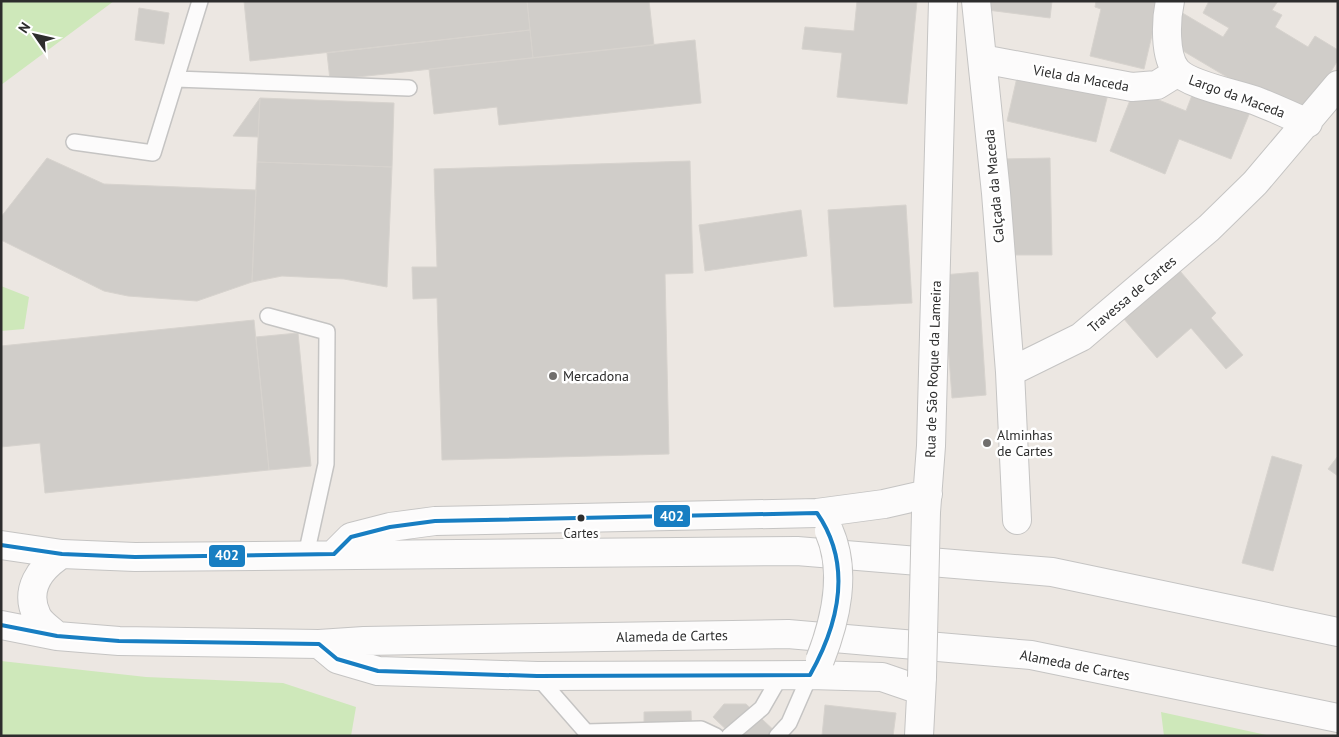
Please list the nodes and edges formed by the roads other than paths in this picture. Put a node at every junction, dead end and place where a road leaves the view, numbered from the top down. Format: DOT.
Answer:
graph roads {
  1 [pos="200,1"];
  2 [pos="944,1"];
  3 [pos="976,1"];
  4 [pos="1170,1"];
  5 [pos="982,59"];
  6 [pos="1175,68"];
  7 [pos="176,79"];
  8 [pos="1338,85"];
  9 [pos="409,88"];
  10 [pos="1308,123"];
  11 [pos="74,142"];
  12 [pos="268,316"];
  13 [pos="1010,372"];
  14 [pos="927,503"];
  15 [pos="1017,520"];
  16 [pos="823,522"];
  17 [pos="1,544"];
  18 [pos="62,554"];
  19 [pos="334,554"];
  20 [pos="306,555"];
  21 [pos="1,625"];
  22 [pos="1338,632"];
  23 [pos="57,636"];
  24 [pos="319,644"];
  25 [pos="815,667"];
  26 [pos="781,675"];
  27 [pos="537,676"];
  28 [pos="921,684"];
  29 [pos="1338,718"];
  30 [pos="586,734"];
  31 [pos="716,736"];
  32 [pos="729,736"];
  33 [pos="777,736"];
  34 [pos="919,736"];
  1 -- 7 [label="lane"];
  2 -- 14 [label="main road, Rua de São Roque da Lameira"];
  3 -- 5 [label="main road, Calçada da Maceda"];
  4 -- 6 [label="main road"];
  5 -- 6 [label="main road, Viela da Maceda"];
  5 -- 13 [label="main road, Calçada da Maceda"];
  6 -- 10 [label="main road, Largo da Maceda"];
  7 -- 9 [label="lane"];
  7 -- 11 [label="lane"];
  8 -- 10 [label="main road, Travessa de Cartes"];
  10 -- 13 [label="main road, Travessa de Cartes"];
  12 -- 20 [label="lane"];
  13 -- 15 [label="main road"];
  14 -- 16 [label="main road"];
  14 -- 28 [label="main road, Rua de São Roque da Lameira, bridge"];
  16 -- 19 [label="main road"];
  16 -- 25 [label="main road, bridge"];
  17 -- 18 [label="main road"];
  18 -- 20 [label="main road"];
  18 -- 23 [label="main road"];
  19 -- 20 [label="main road"];
  19 -- 22 [label="main road"];
  21 -- 23 [label="main road, Alameda de Cartes"];
  23 -- 24 [label="main road, Alameda de Cartes"];
  24 -- 27 [label="main road"];
  24 -- 29 [label="main road, Alameda de Cartes"];
  25 -- 26 [label="main road"];
  25 -- 28 [label="main road"];
  25 -- 33 [label="lane"];
  26 -- 27 [label="main road"];
  26 -- 32 [label="lane"];
  27 -- 30 [label="lane"];
  28 -- 34 [label="main road, Rua de São Roque da Lameira"];
  30 -- 31 [label="lane"];
}
